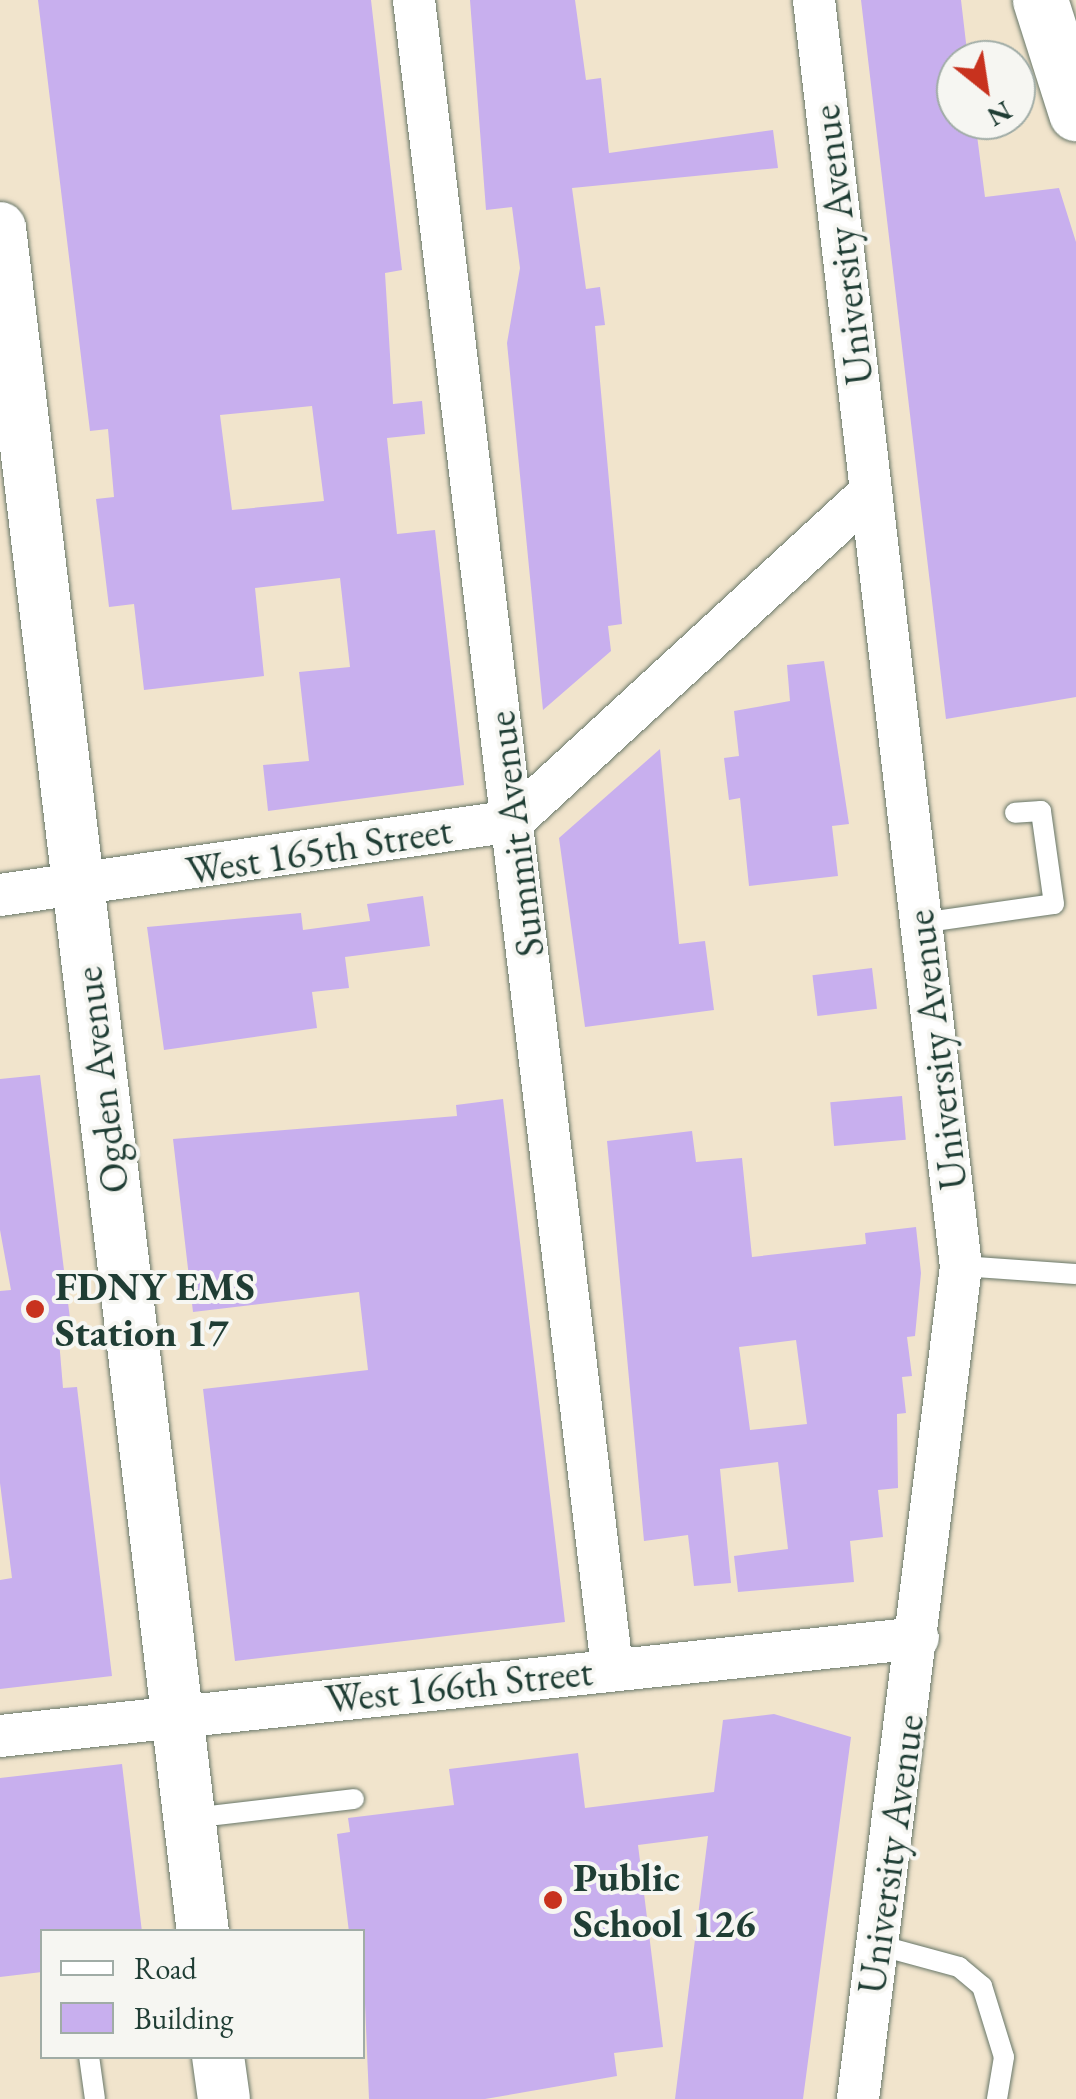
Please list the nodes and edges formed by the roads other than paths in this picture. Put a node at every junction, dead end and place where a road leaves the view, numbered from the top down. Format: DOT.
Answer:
graph roads {
  1 [pos="414,0"];
  2 [pos="814,0"];
  3 [pos="1040,0"];
  4 [pos="1076,112"];
  5 [pos="0,228"];
  6 [pos="871,492"];
  7 [pos="1015,813"];
  8 [pos="513,820"];
  9 [pos="78,886"];
  10 [pos="0,895"];
  11 [pos="921,923"];
  12 [pos="962,1266"];
  13 [pos="1076,1274"];
  14 [pos="918,1638"];
  15 [pos="612,1668"];
  16 [pos="178,1717"];
  17 [pos="0,1736"];
  18 [pos="354,1798"];
  19 [pos="190,1818"];
  20 [pos="203,1929"];
  21 [pos="878,1945"];
  22 [pos="89,2059"];
  23 [pos="218,2059"];
  24 [pos="95,2099"];
  25 [pos="224,2099"];
  26 [pos="858,2099"];
  27 [pos="997,2099"];
  1 -- 8 [label="street, Summit Avenue"];
  2 -- 6 [label="street, University Avenue"];
  3 -- 4 [label="main road"];
  5 -- 9 [label="street, Ogden Avenue"];
  6 -- 8 [label="street"];
  6 -- 11 [label="street, University Avenue"];
  7 -- 11 [label="lane"];
  8 -- 9 [label="street, West 165th Street"];
  8 -- 15 [label="street, Summit Avenue"];
  9 -- 10 [label="street, West 165th Street"];
  9 -- 16 [label="street, Ogden Avenue"];
  11 -- 12 [label="street, University Avenue"];
  12 -- 13 [label="lane"];
  12 -- 14 [label="street, University Avenue"];
  14 -- 15 [label="street, West 166th Street"];
  14 -- 21 [label="street, University Avenue"];
  15 -- 16 [label="street, West 166th Street"];
  16 -- 17 [label="street, West 166th Street"];
  16 -- 19 [label="street, Ogden Avenue"];
  18 -- 19 [label="lane"];
  19 -- 20 [label="street, Ogden Avenue"];
  21 -- 26 [label="street, University Avenue"];
  21 -- 27 [label="lane"];
  22 -- 24 [label="lane"];
  23 -- 25 [label="street"];
}
